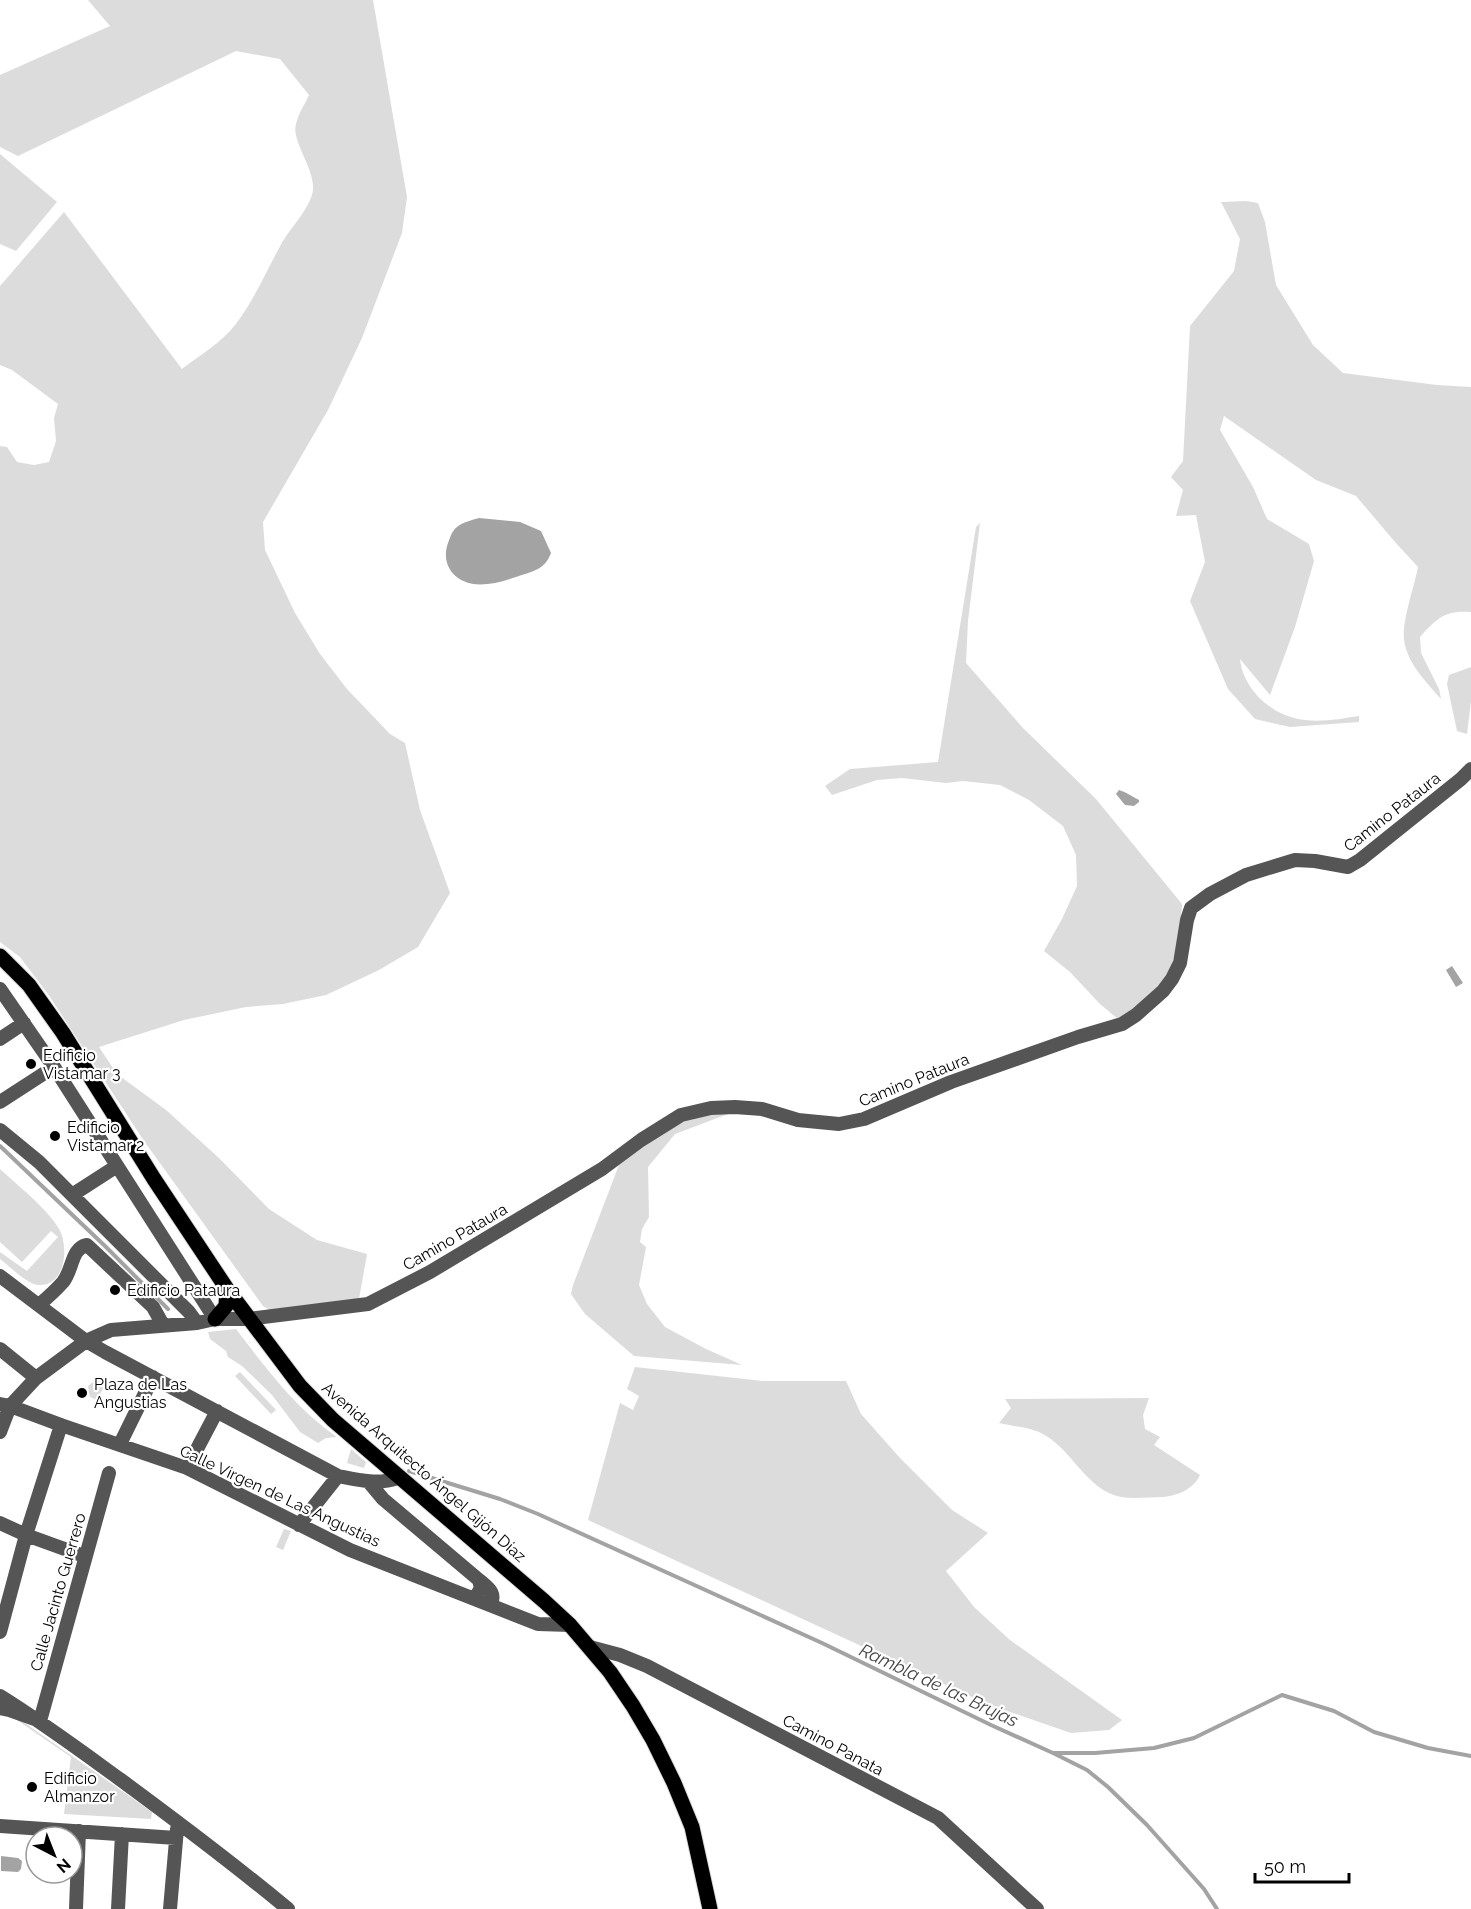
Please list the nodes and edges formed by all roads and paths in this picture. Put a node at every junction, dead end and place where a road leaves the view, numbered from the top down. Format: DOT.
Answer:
graph roads {
  1 [pos="1471,769"];
  2 [pos="0,956"];
  3 [pos="0,989"];
  4 [pos="24,1023"];
  5 [pos="0,1039"];
  6 [pos="54,1067"];
  7 [pos="0,1102"];
  8 [pos="0,1130"];
  9 [pos="117,1166"];
  10 [pos="72,1195"];
  11 [pos="0,1276"];
  12 [pos="227,1289"];
  13 [pos="39,1305"];
  14 [pos="215,1319"];
  15 [pos="248,1319"];
  16 [pos="197,1323"];
  17 [pos="164,1325"];
  18 [pos="86,1341"];
  19 [pos="0,1349"];
  20 [pos="153,1377"];
  21 [pos="36,1378"];
  22 [pos="5,1405"];
  23 [pos="217,1411"];
  24 [pos="61,1425"];
  25 [pos="0,1432"];
  26 [pos="120,1444"];
  27 [pos="187,1468"];
  28 [pos="109,1473"];
  29 [pos="338,1476"];
  30 [pos="398,1478"];
  31 [pos="368,1481"];
  32 [pos="0,1524"];
  33 [pos="299,1525"];
  34 [pos="26,1535"];
  35 [pos="84,1556"];
  36 [pos="479,1580"];
  37 [pos="475,1598"];
  38 [pos="542,1600"];
  39 [pos="491,1604"];
  40 [pos="525,1619"];
  41 [pos="570,1625"];
  42 [pos="0,1632"];
  43 [pos="590,1647"];
  44 [pos="0,1696"];
  45 [pos="0,1708"];
  46 [pos="40,1721"];
  47 [pos="177,1821"];
  48 [pos="0,1826"];
  49 [pos="24,1828"];
  50 [pos="84,1831"];
  51 [pos="123,1834"];
  52 [pos="176,1838"];
  53 [pos="77,1885"];
  54 [pos="76,1909"];
  55 [pos="118,1909"];
  56 [pos="171,1909"];
  57 [pos="288,1909"];
  58 [pos="710,1909"];
  59 [pos="1036,1909"];
  1 -- 15 [label="street, Camino Pataura"];
  2 -- 12 [label="main road, Avenida Arquitecto Ángel Gijón Díaz"];
  3 -- 4 [label="street"];
  4 -- 5 [label="street"];
  4 -- 6 [label="street"];
  6 -- 7 [label="street"];
  6 -- 9 [label="street"];
  8 -- 10 [label="street"];
  9 -- 10 [label="street"];
  9 -- 14 [label="street"];
  10 -- 16 [label="street"];
  11 -- 13 [label="street"];
  12 -- 14 [label="main road"];
  12 -- 15 [label="main road, Avenida Arquitecto Ángel Gijón Díaz"];
  13 -- 17 [label="street"];
  13 -- 18 [label="street"];
  14 -- 15 [label="street, Camino Pataura"];
  14 -- 16 [label="street, Camino Pataura"];
  15 -- 30 [label="main road, Avenida Arquitecto Ángel Gijón Díaz"];
  16 -- 17 [label="street, Camino Pataura"];
  17 -- 18 [label="street, Camino Pataura"];
  18 -- 20 [label="street"];
  18 -- 21 [label="street, Camino Pataura"];
  19 -- 21 [label="street"];
  20 -- 23 [label="street"];
  20 -- 26 [label="street"];
  21 -- 22 [label="street, Camino Pataura"];
  22 -- 24 [label="street, Calle Virgen de Las Angustias"];
  22 -- 25 [label="street"];
  23 -- 27 [label="street"];
  23 -- 29 [label="street"];
  24 -- 26 [label="street, Calle Virgen de Las Angustias"];
  24 -- 34 [label="street"];
  26 -- 27 [label="street, Calle Virgen de Las Angustias"];
  27 -- 33 [label="street, Calle Virgen de Las Angustias"];
  28 -- 35 [label="street, Calle Jacinto Guerrero"];
  29 -- 31 [label="street"];
  29 -- 33 [label="street"];
  30 -- 31 [label="street"];
  30 -- 38 [label="main road, Avenida Arquitecto Ángel Gijón Díaz"];
  31 -- 36 [label="street"];
  32 -- 34 [label="street"];
  33 -- 37 [label="street, Calle Virgen de Las Angustias"];
  34 -- 35 [label="street"];
  34 -- 42 [label="street"];
  35 -- 46 [label="street, Calle Jacinto Guerrero"];
  36 -- 37 [label="street"];
  36 -- 39 [label="street"];
  37 -- 39 [label="street, Calle Virgen de Las Angustias"];
  38 -- 40 [label="street"];
  38 -- 41 [label="main road, Avenida Arquitecto Ángel Gijón Díaz"];
  39 -- 40 [label="street, Calle Virgen de Las Angustias"];
  40 -- 41 [label="street, Calle Virgen de Las Angustias"];
  41 -- 43 [label="main road, Avenida Arquitecto Ángel Gijón Díaz"];
  43 -- 58 [label="main road, Avenida Arquitecto Ángel Gijón Díaz"];
  43 -- 59 [label="street, Camino Panata"];
  44 -- 46 [label="street"];
  45 -- 46 [label="street"];
  46 -- 47 [label="street"];
  47 -- 52 [label="street"];
  47 -- 57 [label="street"];
  48 -- 49 [label="street"];
  50 -- 51 [label="street"];
  51 -- 52 [label="street"];
  51 -- 55 [label="street"];
  52 -- 56 [label="street"];
  53 -- 54 [label="street"];
}
